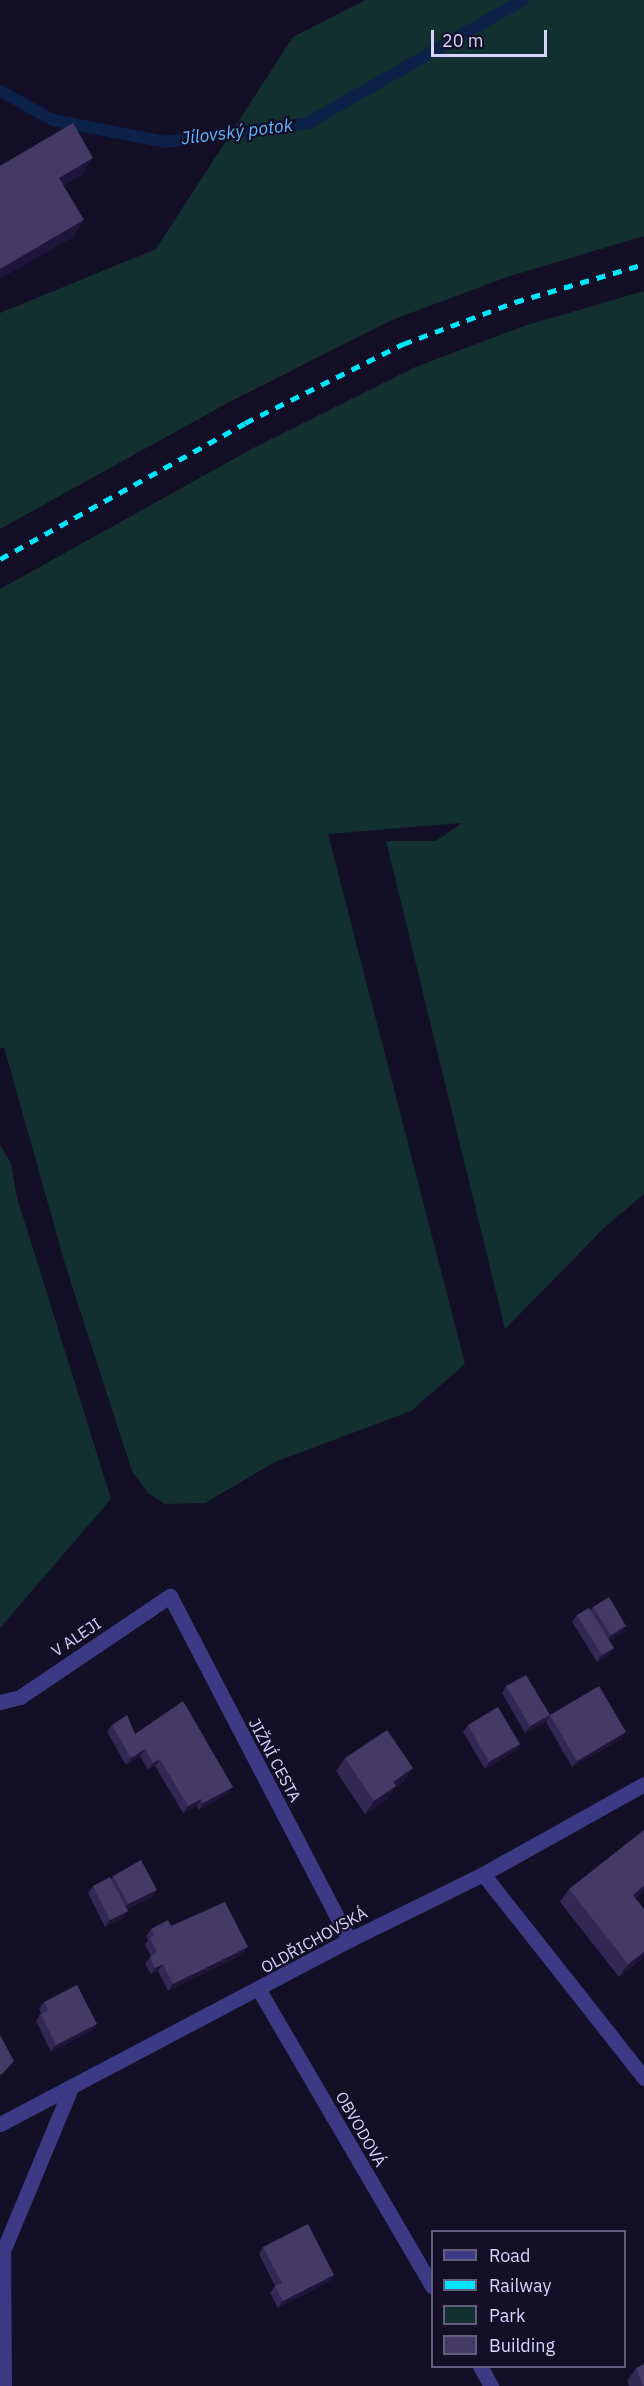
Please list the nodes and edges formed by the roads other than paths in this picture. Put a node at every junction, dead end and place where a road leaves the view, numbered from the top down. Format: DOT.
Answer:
graph roads {
  1 [pos="170,1596"];
  2 [pos="0,1702"];
  3 [pos="644,1784"];
  4 [pos="483,1874"];
  5 [pos="349,1940"];
  6 [pos="259,1990"];
  7 [pos="644,2078"];
  8 [pos="70,2091"];
  9 [pos="0,2124"];
  10 [pos="431,2284"];
  11 [pos="481,2368"];
  12 [pos="4,2386"];
  13 [pos="491,2386"];
  1 -- 2 [label="street, V ALEJI"];
  1 -- 5 [label="street, JIŽNÍ CESTA"];
  3 -- 4 [label="street, OLDŘICHOVSKÁ"];
  4 -- 5 [label="street, OLDŘICHOVSKÁ"];
  4 -- 7 [label="street"];
  5 -- 6 [label="street, OLDŘICHOVSKÁ"];
  6 -- 8 [label="street, OLDŘICHOVSKÁ"];
  6 -- 10 [label="street, OBVODOVÁ"];
  8 -- 9 [label="street, OLDŘICHOVSKÁ"];
  8 -- 12 [label="street"];
  11 -- 13 [label="street"];
}
